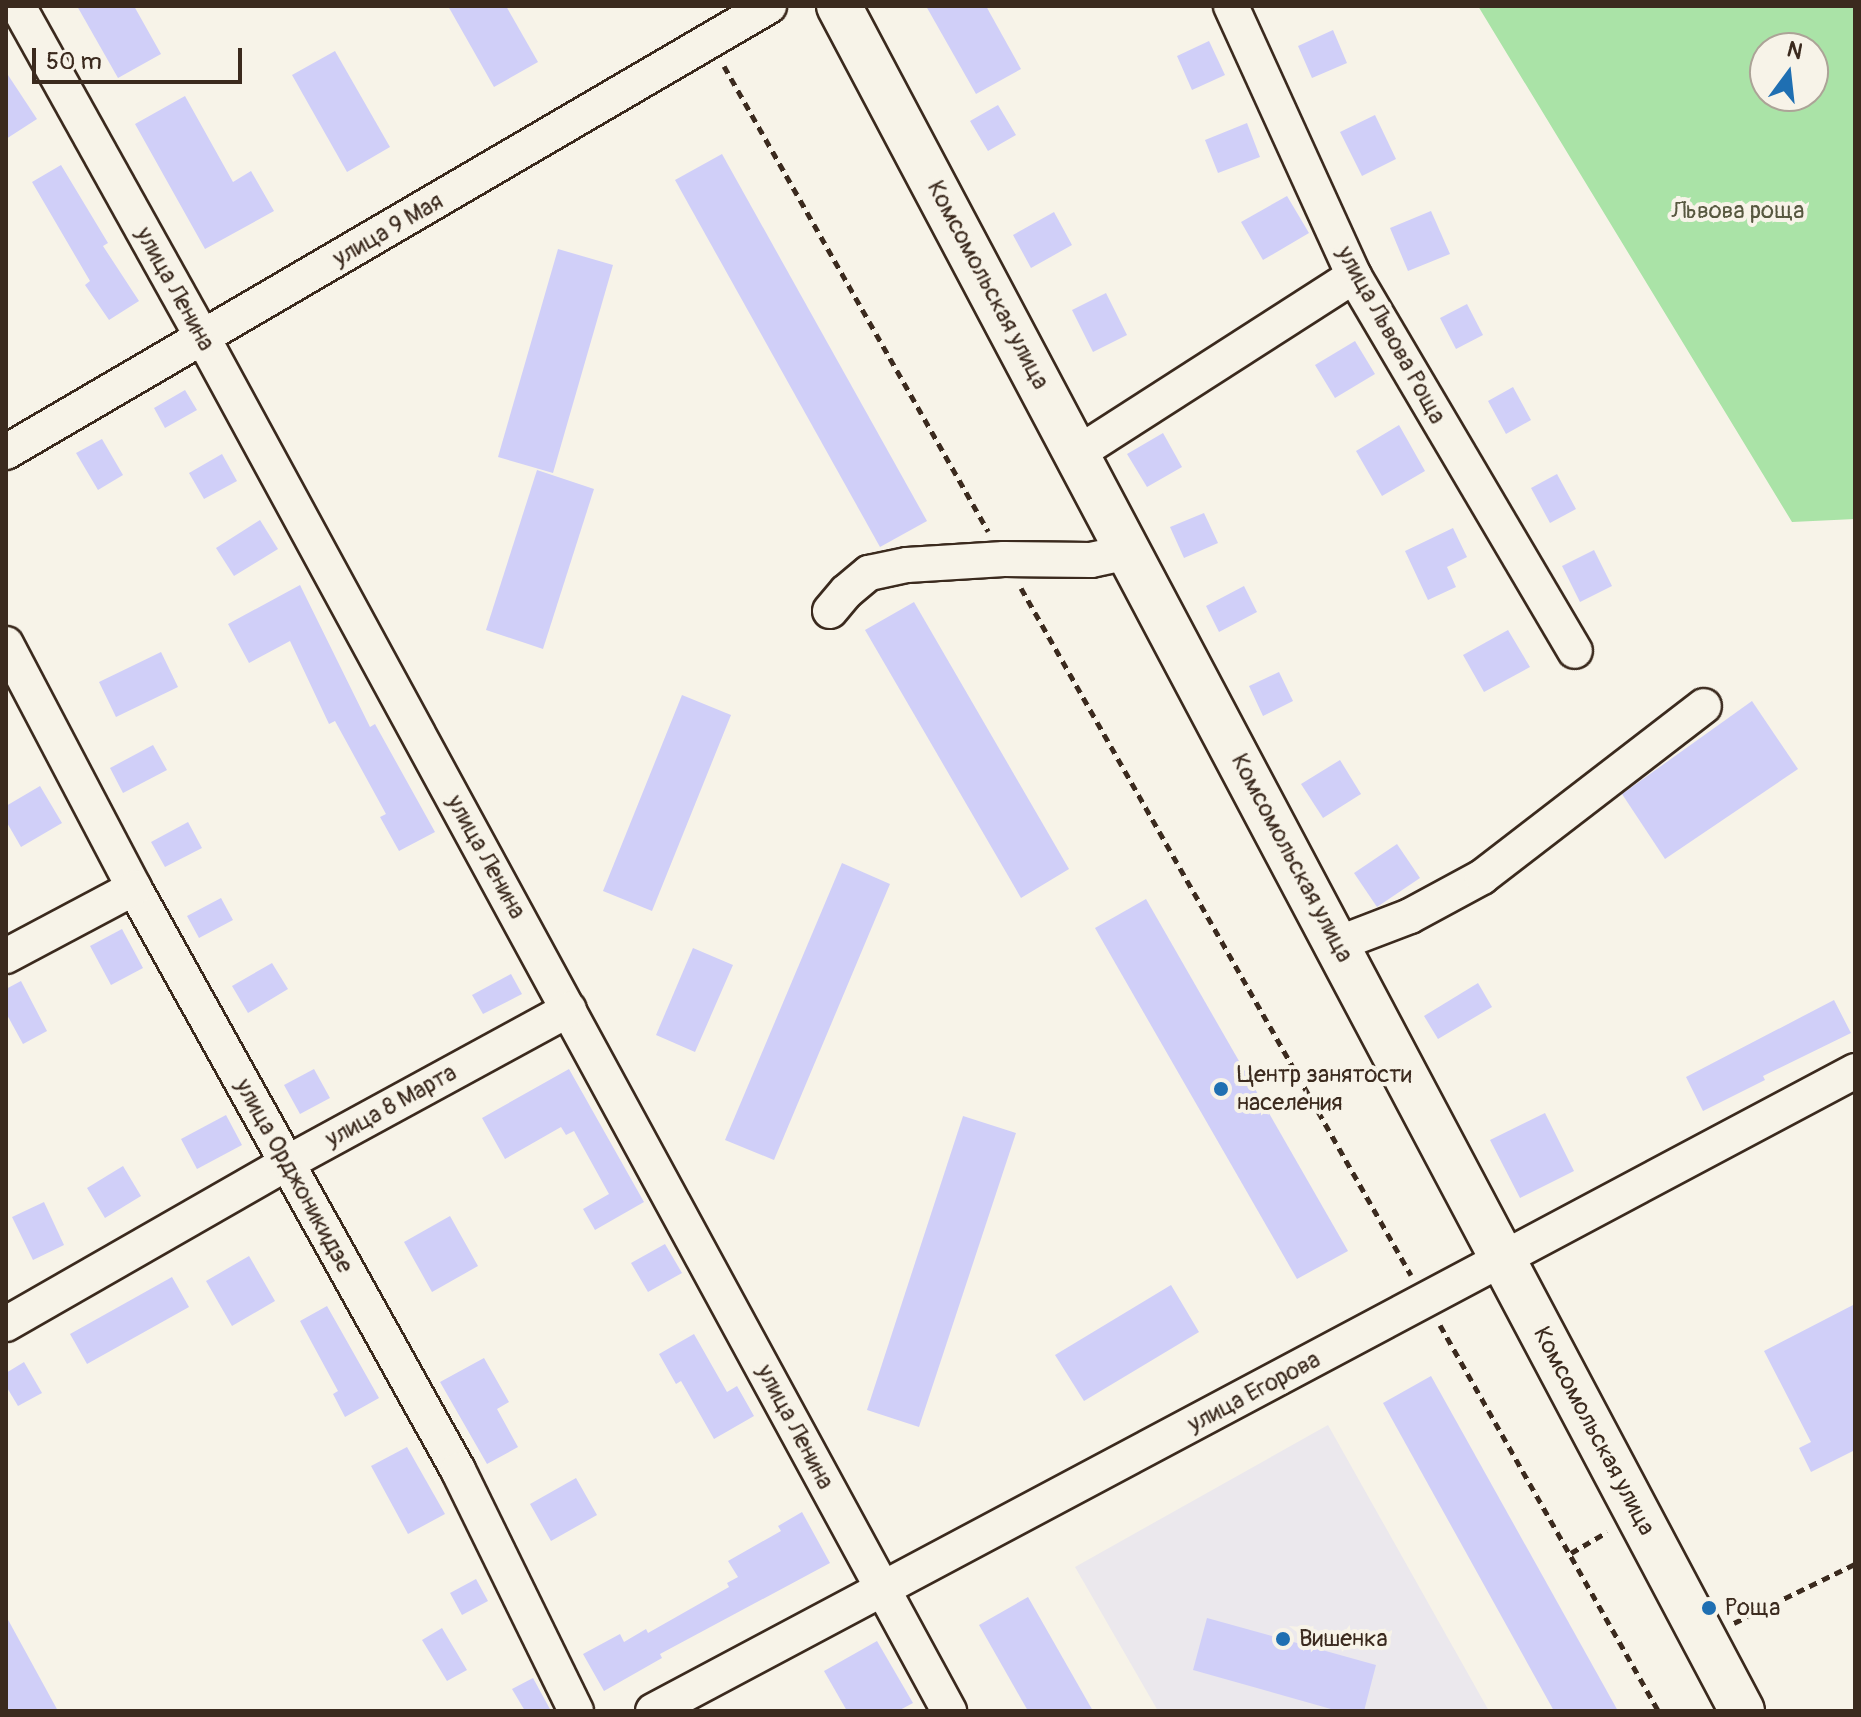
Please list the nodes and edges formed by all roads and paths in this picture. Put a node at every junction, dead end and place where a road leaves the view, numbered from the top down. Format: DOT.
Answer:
graph roads {
  1 [pos="18,6"];
  2 [pos="769,6"];
  3 [pos="839,6"];
  4 [pos="1231,6"];
  5 [pos="710,41"];
  6 [pos="1354,276"];
  7 [pos="203,338"];
  8 [pos="6,452"];
  9 [pos="1078,453"];
  10 [pos="1130,552"];
  11 [pos="1004,559"];
  12 [pos="830,611"];
  13 [pos="6,644"];
  14 [pos="1575,651"];
  15 [pos="1704,706"];
  16 [pos="134,888"];
  17 [pos="1337,944"];
  18 [pos="6,956"];
  19 [pos="569,1009"];
  20 [pos="1855,1071"];
  21 [pos="287,1163"];
  22 [pos="1504,1260"];
  23 [pos="1426,1301"];
  24 [pos="6,1324"];
  25 [pos="1615,1527"];
  26 [pos="1571,1553"];
  27 [pos="1855,1564"];
  28 [pos="882,1588"];
  29 [pos="1728,1625"];
  30 [pos="576,1711"];
  31 [pos="653,1711"];
  32 [pos="949,1711"];
  33 [pos="1658,1711"];
  34 [pos="1742,1711"];
  1 -- 7 [label="street, улица Ленина"];
  2 -- 5 [label="street, улица 9 Мая"];
  3 -- 9 [label="main road, Комсомольская улица"];
  4 -- 6 [label="street, улица Львова Роща"];
  5 -- 7 [label="street, улица 9 Мая"];
  5 -- 11 [label="path"];
  6 -- 9 [label="street"];
  6 -- 14 [label="street, улица Львова Роща"];
  7 -- 8 [label="street, улица 9 Мая"];
  7 -- 19 [label="street, улица Ленина"];
  9 -- 10 [label="main road, Комсомольская улица"];
  10 -- 11 [label="street"];
  10 -- 17 [label="main road, Комсомольская улица"];
  11 -- 12 [label="street"];
  11 -- 23 [label="path"];
  13 -- 16 [label="street, улица Орджоникидзе"];
  15 -- 17 [label="street"];
  16 -- 18 [label="street"];
  16 -- 21 [label="street, улица Орджоникидзе"];
  17 -- 22 [label="main road, Комсомольская улица"];
  19 -- 21 [label="street, улица 8 Марта"];
  19 -- 28 [label="street, улица Ленина"];
  20 -- 22 [label="street, улица Егорова"];
  21 -- 24 [label="street, улица 8 Марта"];
  21 -- 30 [label="street, улица Орджоникидзе"];
  22 -- 23 [label="street, улица Егорова"];
  22 -- 34 [label="main road, Комсомольская улица"];
  23 -- 26 [label="path"];
  23 -- 28 [label="street, улица Егорова"];
  25 -- 26 [label="path"];
  26 -- 33 [label="path"];
  27 -- 29 [label="path"];
  28 -- 31 [label="street, улица Егорова"];
  28 -- 32 [label="street, улица Ленина"];
}
